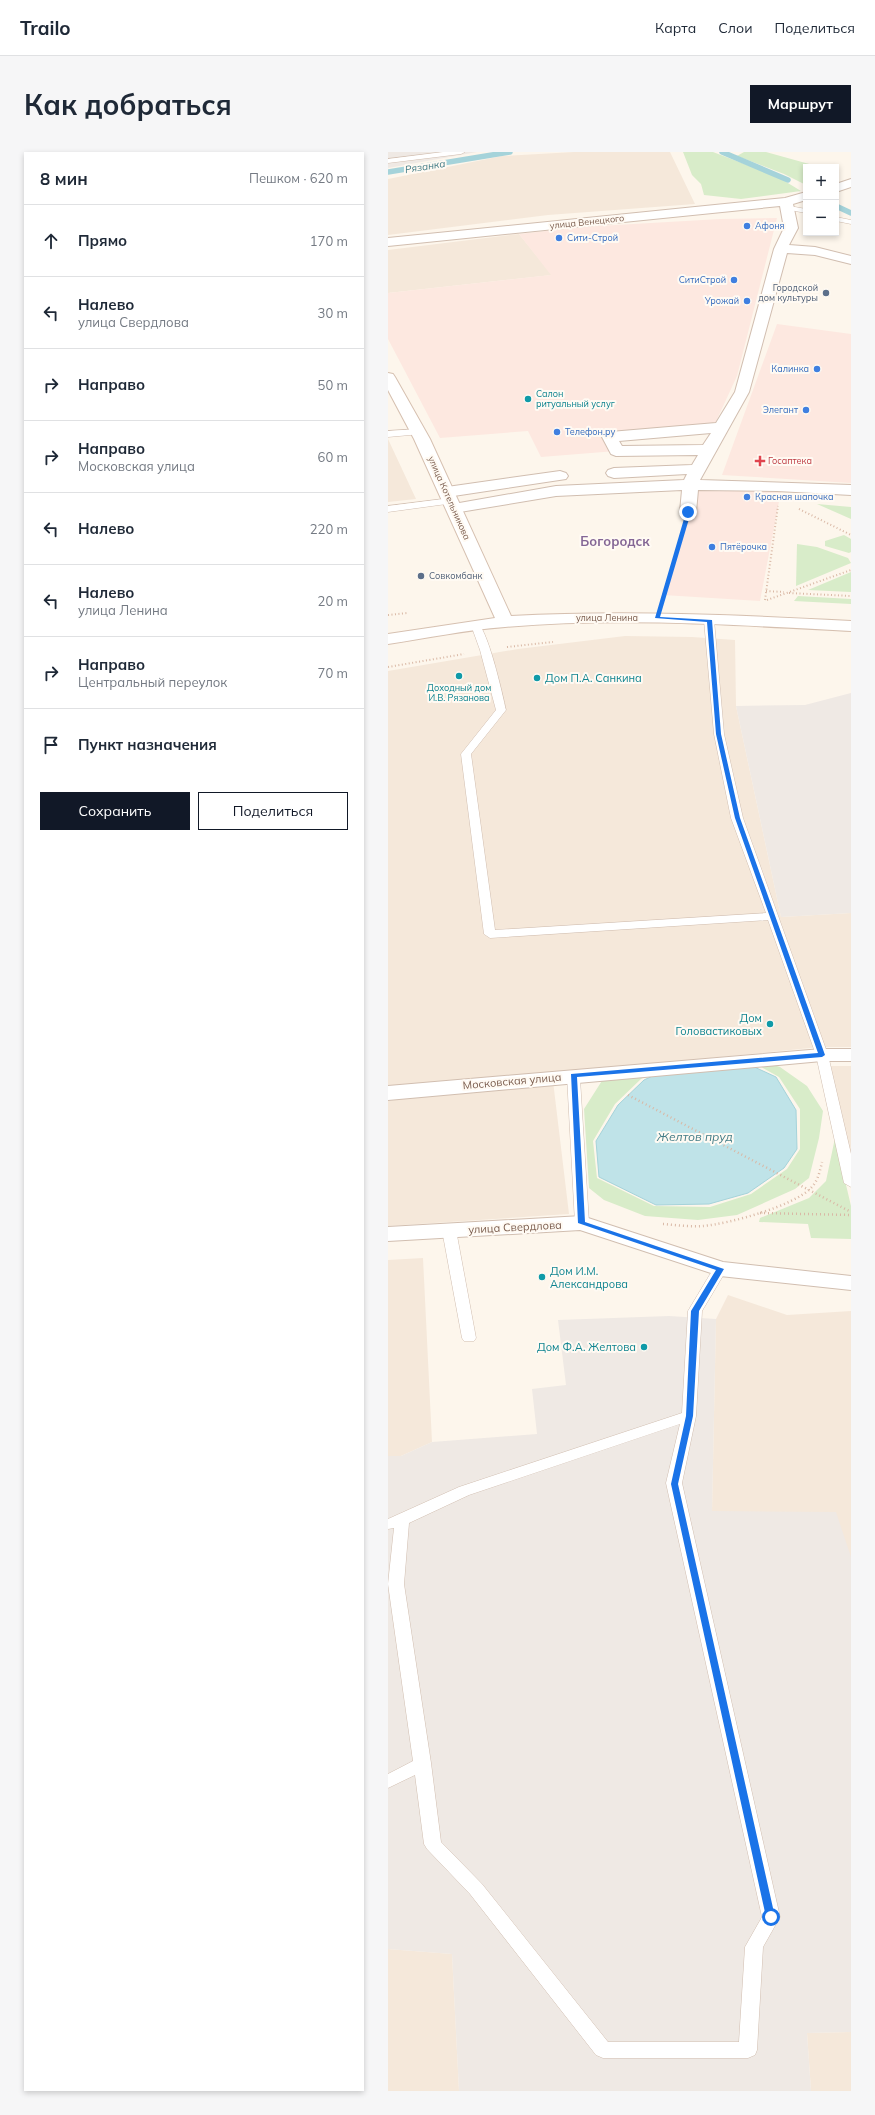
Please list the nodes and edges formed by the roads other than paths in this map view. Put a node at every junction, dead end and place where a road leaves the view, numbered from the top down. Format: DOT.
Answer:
graph roads {
  1 [pos="461,152"];
  2 [pos="388,161"];
  3 [pos="851,183"];
  4 [pos="839,188"];
  5 [pos="839,190"];
  6 [pos="851,193"];
  7 [pos="803,197"];
  8 [pos="786,204"];
  9 [pos="803,211"];
  10 [pos="839,219"];
  11 [pos="851,222"];
  12 [pos="388,242"];
  13 [pos="781,249"];
  14 [pos="851,260"];
  15 [pos="388,377"];
  16 [pos="722,427"];
  17 [pos="418,432"];
  18 [pos="388,434"];
  19 [pos="708,450"];
  20 [pos="697,469"];
  21 [pos="690,485"];
  22 [pos="851,490"];
  23 [pos="451,500"];
  24 [pos="388,509"];
  25 [pos="688,512"];
  26 [pos="709,620"];
  27 [pos="506,622"];
  28 [pos="476,625"];
  29 [pos="851,626"];
  30 [pos="388,639"];
  31 [pos="773,916"];
  32 [pos="822,1055"];
  33 [pos="851,1055"];
  34 [pos="580,1075"];
  35 [pos="388,1093"];
  36 [pos="851,1184"];
  37 [pos="582,1223"];
  38 [pos="449,1230"];
  39 [pos="388,1234"];
  40 [pos="720,1269"];
  41 [pos="851,1283"];
  42 [pos="469,1338"];
  43 [pos="689,1416"];
  44 [pos="395,1522"];
  45 [pos="423,1763"];
  46 [pos="388,1782"];
  1 -- 2 [label="lane"];
  3 -- 4 [label="street"];
  5 -- 6 [label="street"];
  7 -- 8 [label="street, улица Венецкого"];
  8 -- 9 [label="lane"];
  8 -- 12 [label="street, улица Венецкого"];
  8 -- 13 [label="street"];
  10 -- 11 [label="lane"];
  13 -- 14 [label="street"];
  13 -- 16 [label="street"];
  15 -- 17 [label="street, улица Котельникова"];
  16 -- 19 [label="street"];
  16 -- 19 [label="street"];
  17 -- 18 [label="lane"];
  17 -- 23 [label="street, улица Котельникова"];
  19 -- 20 [label="street"];
  20 -- 21 [label="street"];
  20 -- 23 [label="street"];
  21 -- 22 [label="street"];
  21 -- 23 [label="street"];
  21 -- 25 [label="street"];
  23 -- 24 [label="lane"];
  23 -- 27 [label="street, улица Котельникова"];
  26 -- 27 [label="street, улица Ленина"];
  26 -- 29 [label="street, улица Ленина"];
  26 -- 31 [label="lane"];
  27 -- 28 [label="street, улица Ленина"];
  28 -- 30 [label="street, улица Ленина"];
  28 -- 31 [label="lane"];
  31 -- 32 [label="lane"];
  32 -- 33 [label="street, Московская улица"];
  32 -- 34 [label="street, Московская улица"];
  32 -- 36 [label="lane"];
  34 -- 35 [label="street, Московская улица"];
  34 -- 37 [label="lane"];
  37 -- 38 [label="street, улица Свердлова"];
  37 -- 40 [label="street, улица Свердлова"];
  38 -- 39 [label="street, улица Свердлова"];
  38 -- 42 [label="lane"];
  40 -- 41 [label="street, улица Свердлова"];
  40 -- 43 [label="lane"];
  43 -- 44 [label="lane"];
  43 -- 45 [label="lane"];
  44 -- 45 [label="lane"];
  45 -- 46 [label="lane"];
}
